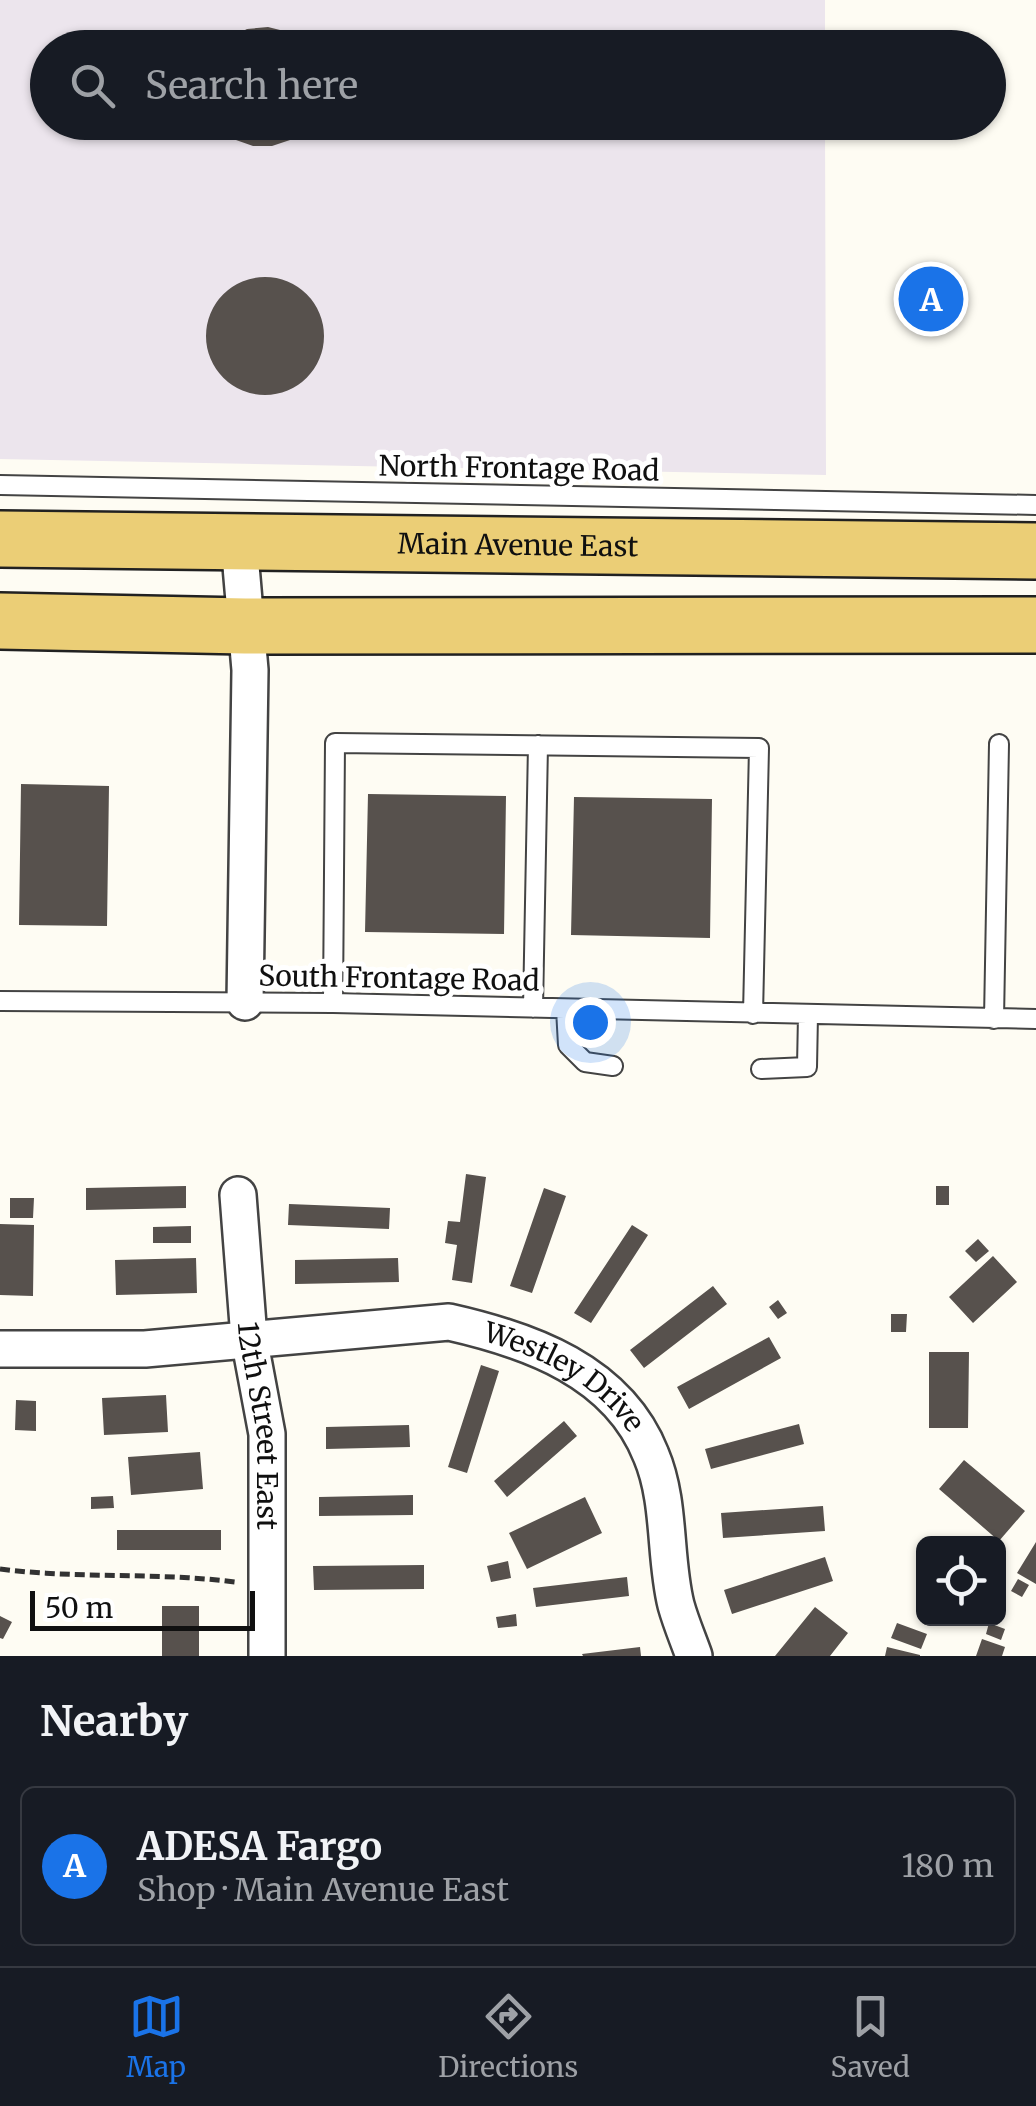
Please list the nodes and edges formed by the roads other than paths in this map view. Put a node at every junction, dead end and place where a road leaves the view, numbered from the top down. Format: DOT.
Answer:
graph roads {
  1 [pos="0,485"];
  2 [pos="1036,505"];
  3 [pos="0,539"];
  4 [pos="238,543"];
  5 [pos="1036,551"];
  6 [pos="0,621"];
  7 [pos="1036,624"];
  8 [pos="245,626"];
  9 [pos="999,744"];
  10 [pos="538,745"];
  11 [pos="0,1001"];
  12 [pos="246,1002"];
  13 [pos="333,1003"];
  14 [pos="533,1008"];
  15 [pos="566,1009"];
  16 [pos="753,1014"];
  17 [pos="808,1015"];
  18 [pos="994,1018"];
  19 [pos="1036,1019"];
  20 [pos="613,1066"];
  21 [pos="762,1069"];
  22 [pos="238,1195"];
  23 [pos="248,1338"];
  24 [pos="0,1350"];
  25 [pos="268,1656"];
  26 [pos="694,1656"];
  1 -- 2 [label="lane, North Frontage Road"];
  3 -- 4 [label="main road, Main Avenue East"];
  4 -- 5 [label="main road, Main Avenue East"];
  4 -- 8 [label="street"];
  6 -- 8 [label="main road"];
  7 -- 8 [label="main road"];
  8 -- 12 [label="street"];
  9 -- 18 [label="lane"];
  10 -- 13 [label="lane"];
  10 -- 14 [label="lane"];
  10 -- 16 [label="lane"];
  11 -- 12 [label="lane, South Frontage Road"];
  12 -- 13 [label="lane, South Frontage Road"];
  13 -- 14 [label="lane, South Frontage Road"];
  14 -- 15 [label="lane, South Frontage Road"];
  15 -- 16 [label="lane, South Frontage Road"];
  15 -- 20 [label="lane"];
  16 -- 17 [label="lane, South Frontage Road"];
  17 -- 18 [label="lane, South Frontage Road"];
  17 -- 21 [label="lane"];
  18 -- 19 [label="lane, South Frontage Road"];
  22 -- 23 [label="street, 12th Street East"];
  23 -- 24 [label="street, Westley Drive"];
  23 -- 25 [label="street, 12th Street East"];
  23 -- 26 [label="street, Westley Drive"];
}
